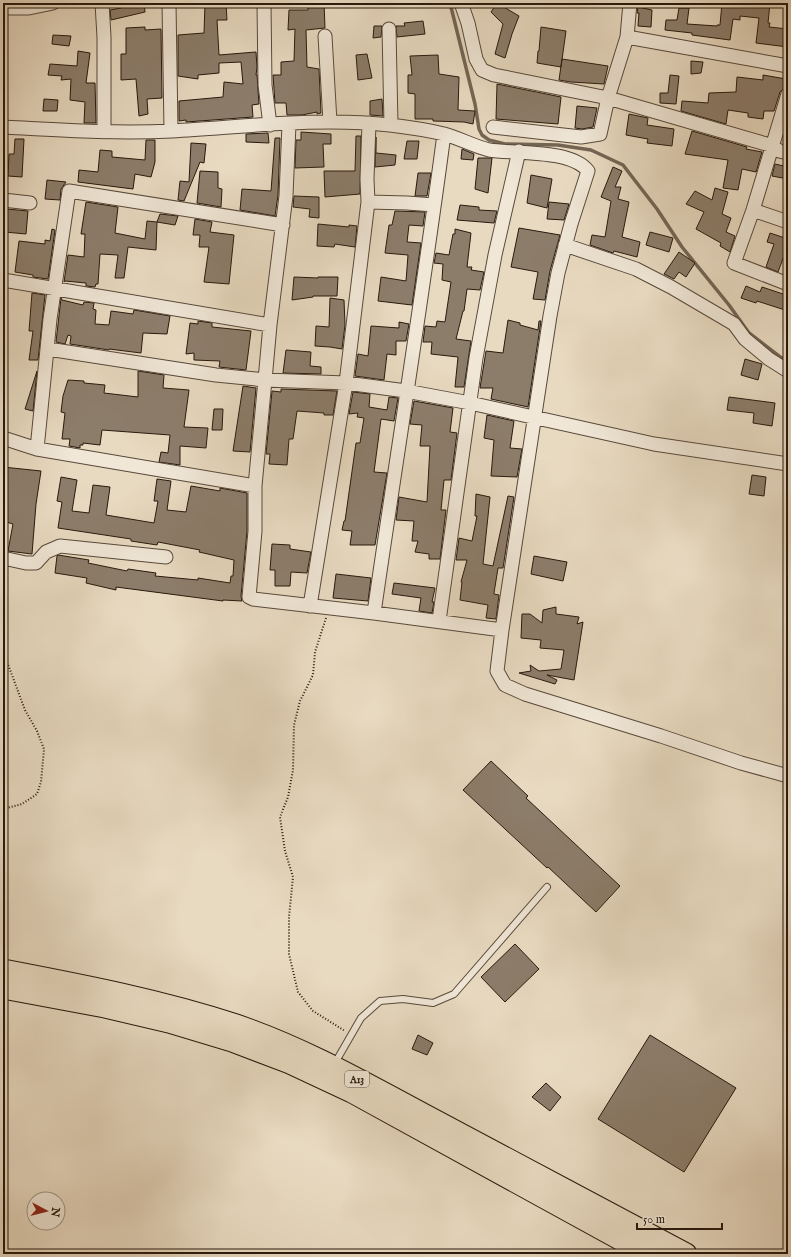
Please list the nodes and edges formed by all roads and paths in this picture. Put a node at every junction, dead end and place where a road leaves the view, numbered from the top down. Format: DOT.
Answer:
graph roads {
  1 [pos="53,3"];
  2 [pos="102,3"];
  3 [pos="168,3"];
  4 [pos="264,3"];
  5 [pos="460,3"];
  6 [pos="630,3"];
  7 [pos="3,8"];
  8 [pos="389,29"];
  9 [pos="325,36"];
  10 [pos="627,37"];
  11 [pos="788,66"];
  12 [pos="788,94"];
  13 [pos="608,98"];
  14 [pos="330,122"];
  15 [pos="369,123"];
  16 [pos="289,124"];
  17 [pos="270,125"];
  18 [pos="391,125"];
  19 [pos="3,127"];
  20 [pos="494,127"];
  21 [pos="171,131"];
  22 [pos="104,132"];
  23 [pos="444,134"];
  24 [pos="773,146"];
  25 [pos="519,151"];
  26 [pos="788,152"];
  27 [pos="3,200"];
  28 [pos="368,202"];
  29 [pos="30,203"];
  30 [pos="434,205"];
  31 [pos="753,210"];
  32 [pos="788,222"];
  33 [pos="283,225"];
  34 [pos="565,245"];
  35 [pos="3,280"];
  36 [pos="788,284"];
  37 [pos="56,288"];
  38 [pos="270,325"];
  39 [pos="48,349"];
  40 [pos="788,371"];
  41 [pos="265,380"];
  42 [pos="346,383"];
  43 [pos="406,391"];
  44 [pos="470,403"];
  45 [pos="534,417"];
  46 [pos="3,438"];
  47 [pos="37,449"];
  48 [pos="788,464"];
  49 [pos="255,486"];
  50 [pos="166,557"];
  51 [pos="3,558"];
  52 [pos="310,606"];
  53 [pos="329,608"];
  54 [pos="374,613"];
  55 [pos="439,621"];
  56 [pos="502,630"];
  57 [pos="3,651"];
  58 [pos="788,776"];
  59 [pos="3,809"];
  60 [pos="547,887"];
  61 [pos="3,970"];
  62 [pos="3,988"];
  63 [pos="351,1034"];
  64 [pos="333,1066"];
  65 [pos="647,1254"];
  66 [pos="686,1254"];
  1 -- 7 [label="street"];
  2 -- 22 [label="street"];
  3 -- 21 [label="street"];
  4 -- 17 [label="street"];
  5 -- 13 [label="street"];
  6 -- 10 [label="street"];
  8 -- 18 [label="street"];
  9 -- 14 [label="street"];
  10 -- 11 [label="street"];
  10 -- 13 [label="street"];
  12 -- 24 [label="street"];
  13 -- 20 [label="street"];
  13 -- 24 [label="street"];
  14 -- 15 [label="street"];
  14 -- 16 [label="street"];
  15 -- 18 [label="street"];
  15 -- 28 [label="street"];
  16 -- 17 [label="street"];
  16 -- 33 [label="street"];
  17 -- 21 [label="street"];
  18 -- 23 [label="street"];
  19 -- 22 [label="street"];
  21 -- 22 [label="street"];
  23 -- 25 [label="street"];
  23 -- 30 [label="street"];
  24 -- 26 [label="street"];
  24 -- 31 [label="street"];
  25 -- 34 [label="street"];
  25 -- 44 [label="street"];
  27 -- 29 [label="street"];
  28 -- 30 [label="street"];
  28 -- 42 [label="street"];
  30 -- 43 [label="street"];
  31 -- 32 [label="street"];
  31 -- 36 [label="street"];
  33 -- 37 [label="street"];
  33 -- 38 [label="street"];
  34 -- 40 [label="street"];
  34 -- 45 [label="street"];
  35 -- 37 [label="street"];
  37 -- 38 [label="street"];
  37 -- 39 [label="street"];
  38 -- 41 [label="street"];
  39 -- 41 [label="street"];
  39 -- 47 [label="street"];
  41 -- 42 [label="street"];
  41 -- 49 [label="street"];
  42 -- 43 [label="street"];
  42 -- 52 [label="street"];
  43 -- 44 [label="street"];
  43 -- 54 [label="street"];
  44 -- 45 [label="street"];
  44 -- 55 [label="street"];
  45 -- 48 [label="street"];
  45 -- 56 [label="street"];
  46 -- 47 [label="street"];
  47 -- 49 [label="street"];
  49 -- 52 [label="street"];
  50 -- 51 [label="street"];
  52 -- 53 [label="street"];
  53 -- 54 [label="street"];
  53 -- 63 [label="path"];
  54 -- 55 [label="street"];
  55 -- 56 [label="street"];
  56 -- 58 [label="street"];
  57 -- 59 [label="path"];
  60 -- 63 [label="lane"];
  61 -- 64 [label="highway, A13"];
  62 -- 65 [label="highway, A13"];
  63 -- 64 [label="lane"];
  64 -- 66 [label="highway, A13"];
}
